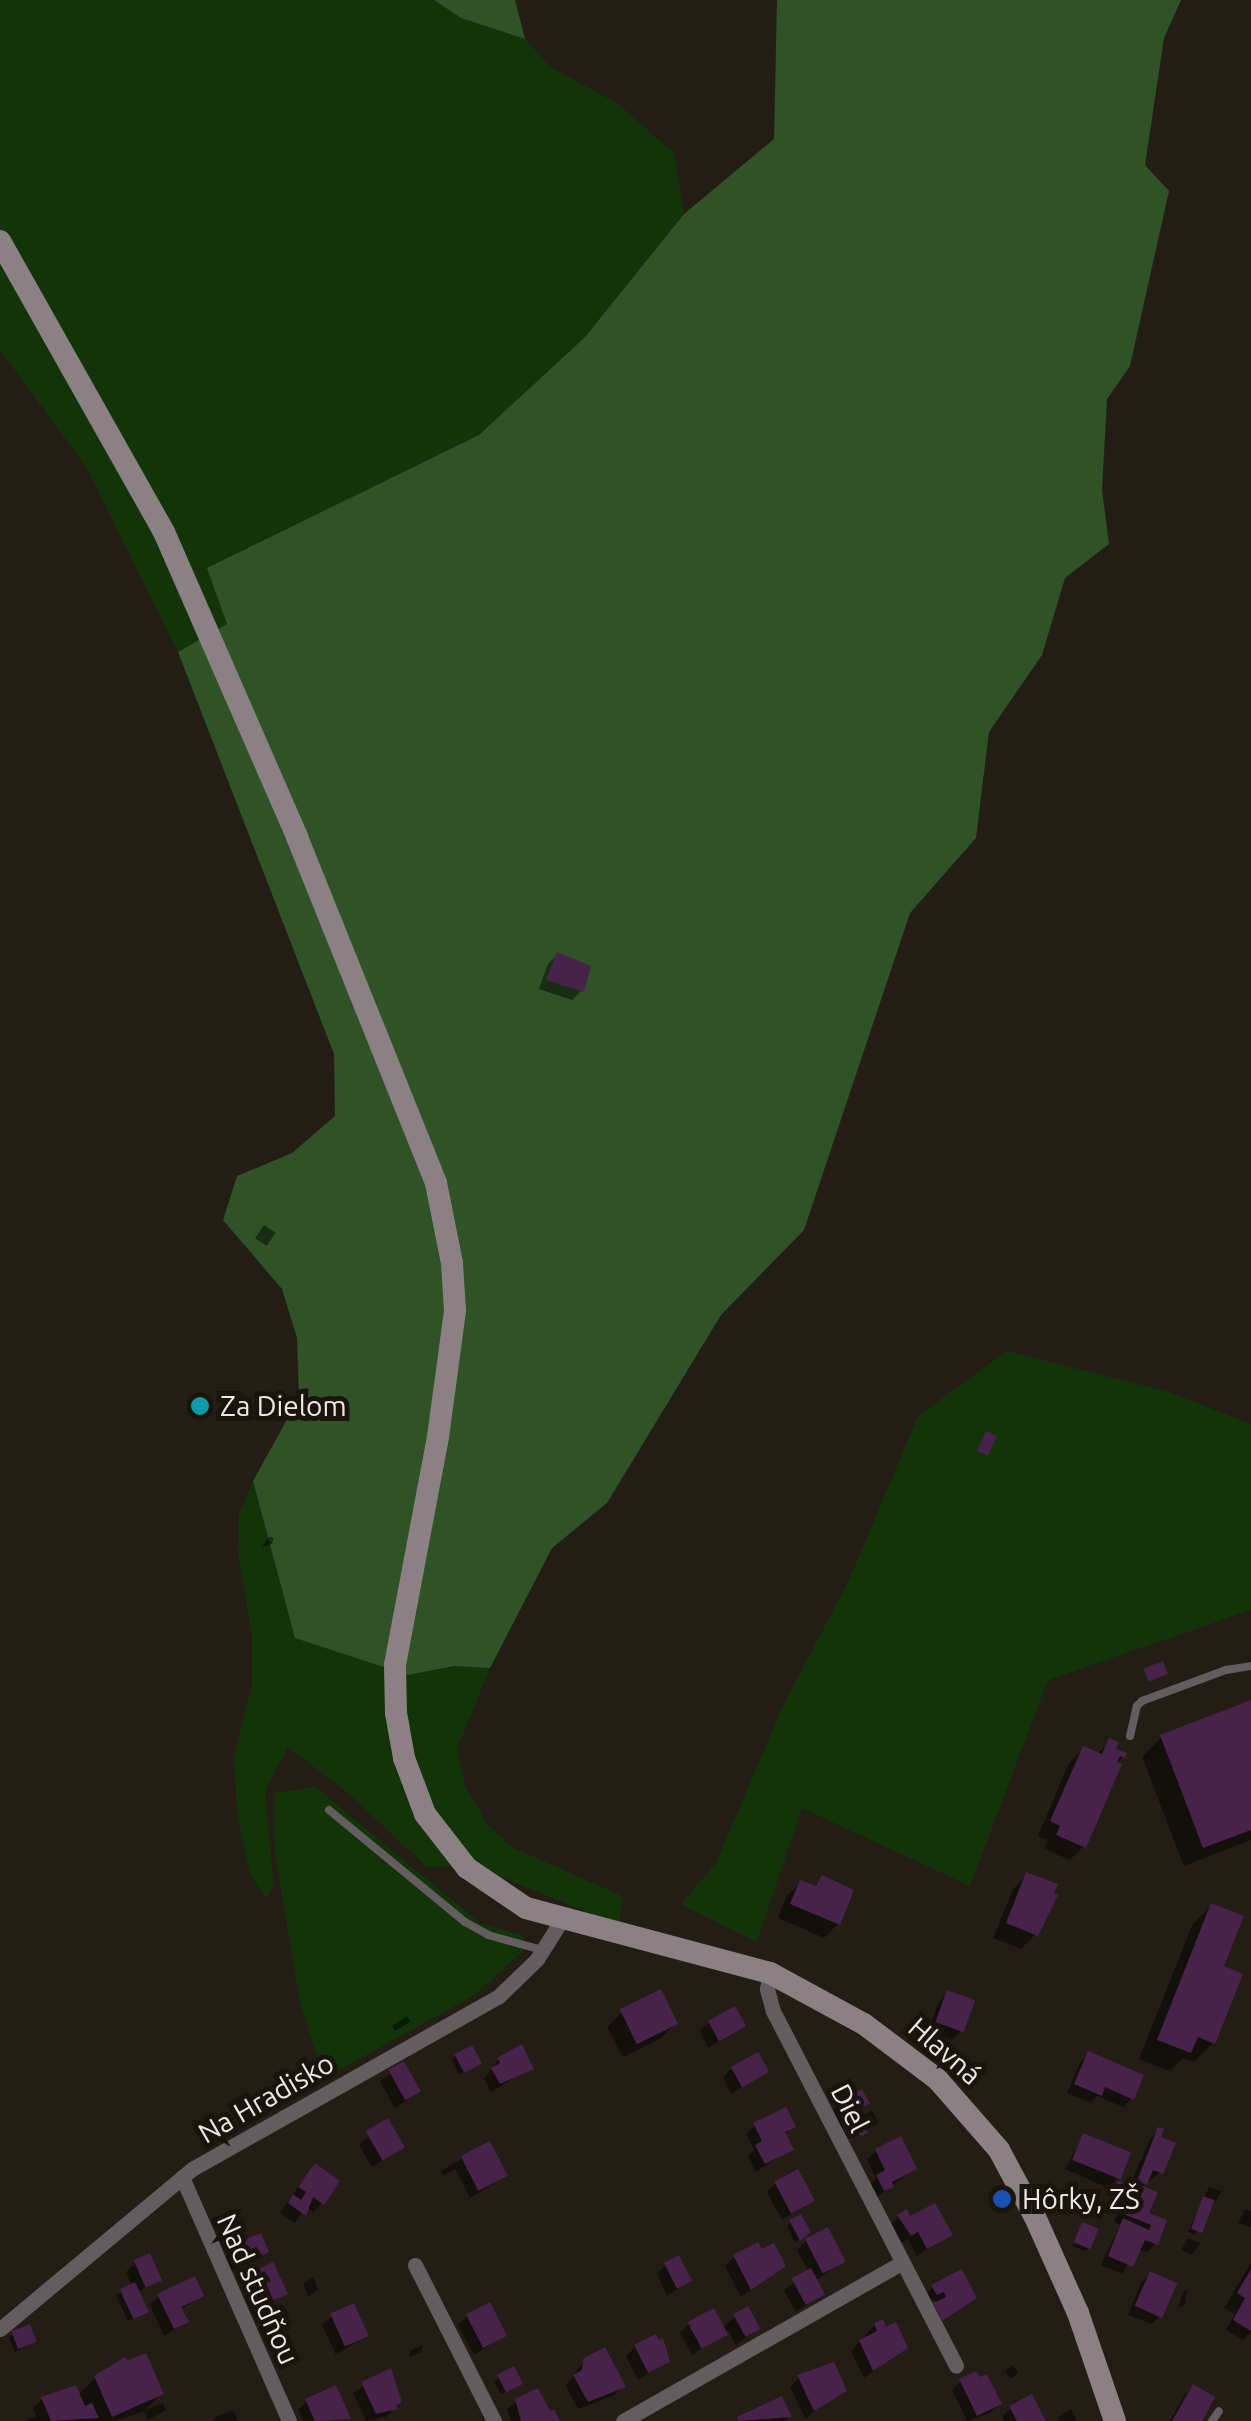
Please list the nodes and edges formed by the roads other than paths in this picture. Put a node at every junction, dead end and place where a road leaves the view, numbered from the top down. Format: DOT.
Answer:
graph roads {
  1 [pos="0,241"];
  2 [pos="1251,1666"];
  3 [pos="1130,1736"];
  4 [pos="329,1810"];
  5 [pos="560,1921"];
  6 [pos="542,1950"];
  7 [pos="770,1973"];
  8 [pos="182,2176"];
  9 [pos="901,2263"];
  10 [pos="415,2264"];
  11 [pos="0,2329"];
  12 [pos="956,2365"];
  13 [pos="1219,2411"];
  14 [pos="289,2421"];
  15 [pos="494,2421"];
  16 [pos="624,2421"];
  17 [pos="1115,2421"];
  18 [pos="1212,2421"];
  1 -- 5 [label="street, Hlavná"];
  2 -- 3 [label="lane"];
  4 -- 6 [label="lane"];
  5 -- 6 [label="street, Na Hradisko"];
  5 -- 7 [label="street, Hlavná"];
  6 -- 8 [label="street, Na Hradisko"];
  7 -- 9 [label="street, Diel"];
  7 -- 17 [label="street, Hlavná"];
  8 -- 11 [label="street, Na Hradisko"];
  8 -- 14 [label="street, Nad studňou"];
  9 -- 12 [label="street, Diel"];
  9 -- 16 [label="street"];
  10 -- 15 [label="street"];
  13 -- 18 [label="lane"];
}
